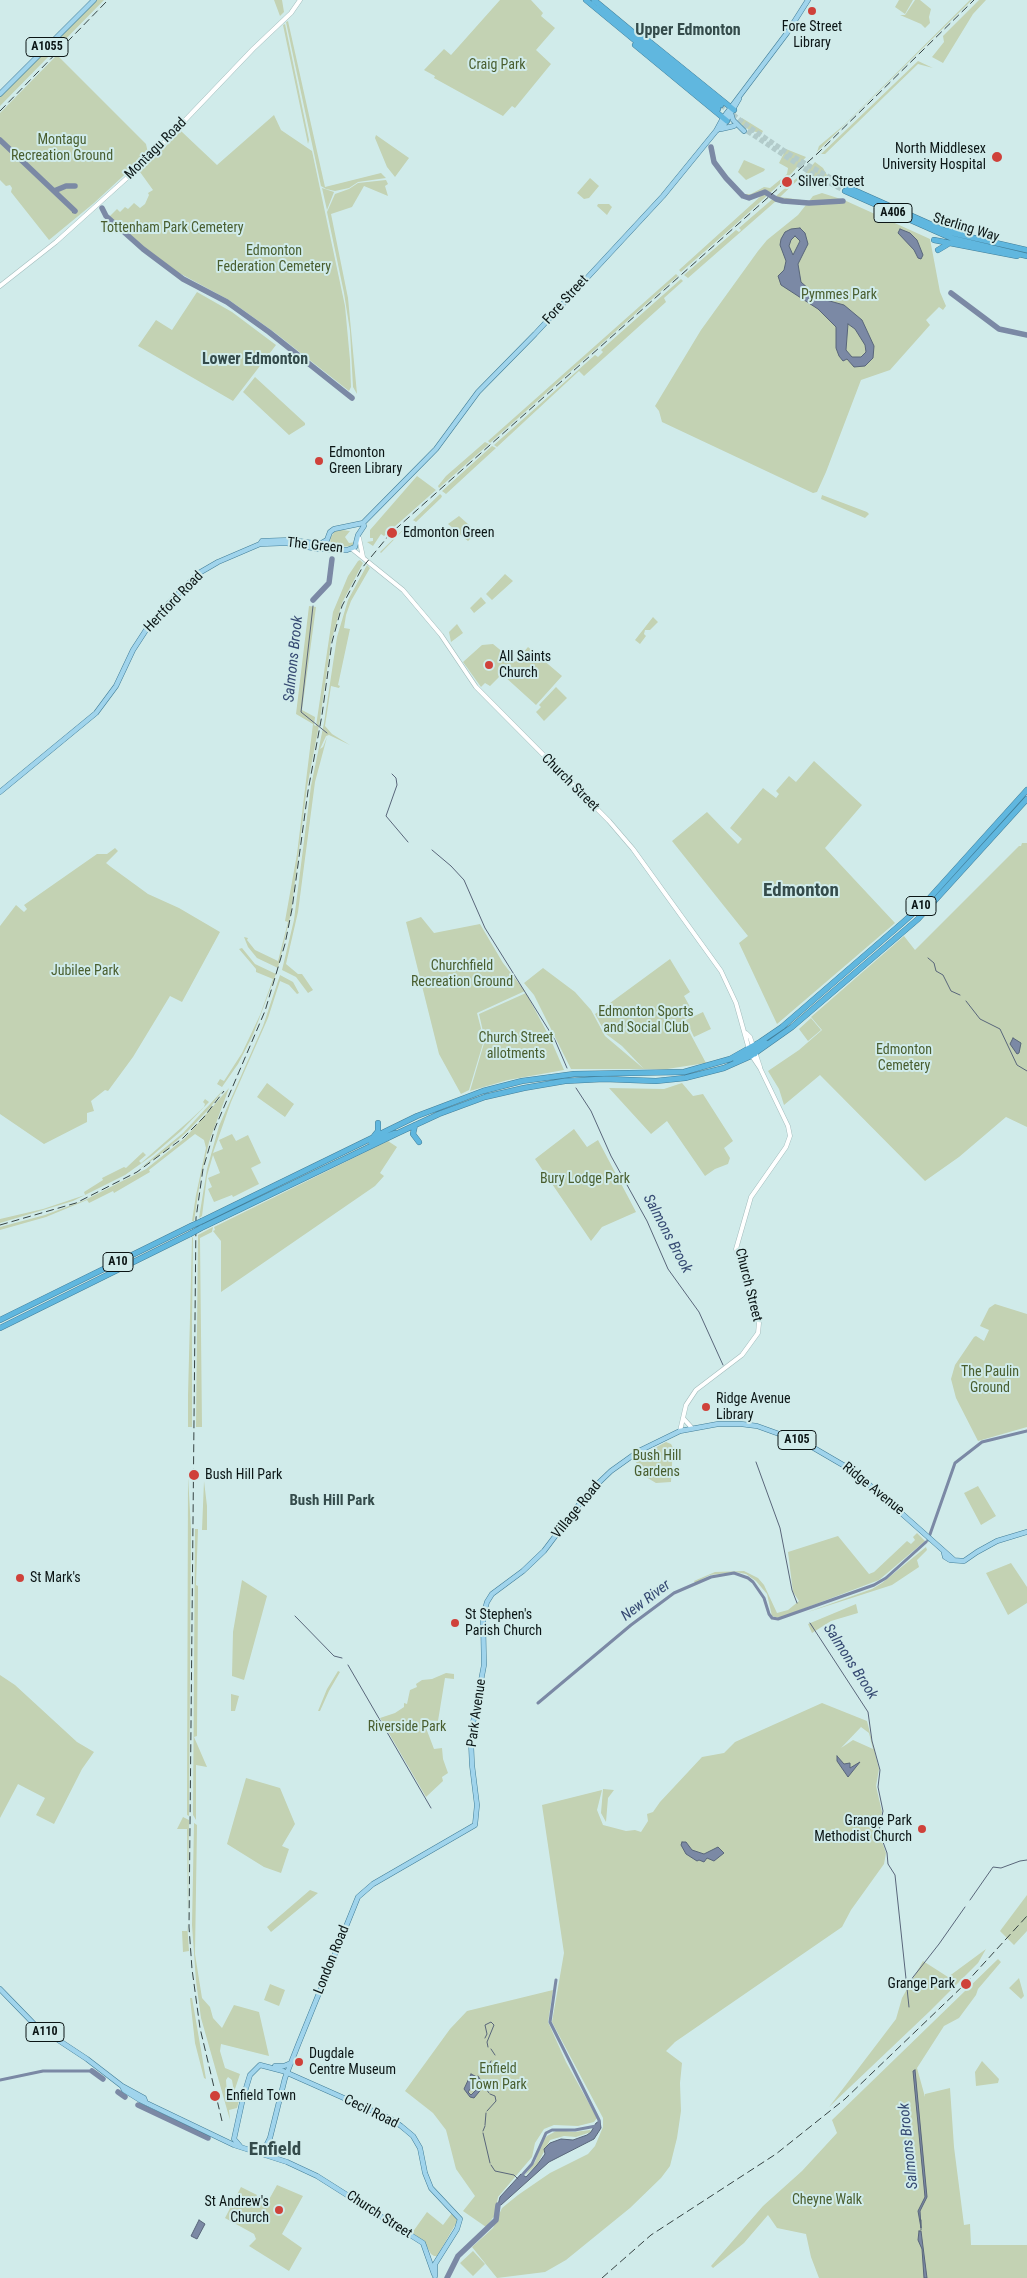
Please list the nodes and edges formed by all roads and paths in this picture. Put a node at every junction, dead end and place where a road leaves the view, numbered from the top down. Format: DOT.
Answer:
graph roads {
  1 [pos="94,0"];
  2 [pos="300,0"];
  3 [pos="586,0"];
  4 [pos="594,0"];
  5 [pos="808,0"];
  6 [pos="616,18"];
  7 [pos="616,25"];
  8 [pos="0,94"];
  9 [pos="732,111"];
  10 [pos="725,120"];
  11 [pos="734,126"];
  12 [pos="718,130"];
  13 [pos="744,131"];
  14 [pos="947,226"];
  15 [pos="934,240"];
  16 [pos="981,240"];
  17 [pos="948,244"];
  18 [pos="938,250"];
  19 [pos="1027,250"];
  20 [pos="1027,257"];
  21 [pos="0,286"];
  22 [pos="363,523"];
  23 [pos="343,528"];
  24 [pos="359,536"];
  25 [pos="327,540"];
  26 [pos="260,544"];
  27 [pos="337,549"];
  28 [pos="352,550"];
  29 [pos="363,557"];
  30 [pos="226,559"];
  31 [pos="1027,790"];
  32 [pos="0,792"];
  33 [pos="1027,799"];
  34 [pos="812,1000"];
  35 [pos="817,1006"];
  36 [pos="752,1051"];
  37 [pos="439,1114"];
  38 [pos="378,1123"];
  39 [pos="415,1125"];
  40 [pos="386,1130"];
  41 [pos="398,1133"];
  42 [pos="374,1136"];
  43 [pos="419,1142"];
  44 [pos="354,1147"];
  45 [pos="67,1294"];
  46 [pos="46,1297"];
  47 [pos="0,1320"];
  48 [pos="0,1328"];
  49 [pos="682,1418"];
  50 [pos="692,1428"];
  51 [pos="678,1432"];
  52 [pos="1027,1532"];
  53 [pos="487,1602"];
  54 [pos="475,1824"];
  55 [pos="0,1989"];
  56 [pos="291,2062"];
  57 [pos="269,2066"];
  58 [pos="288,2073"];
  59 [pos="234,2139"];
  60 [pos="226,2140"];
  61 [pos="239,2145"];
  62 [pos="262,2154"];
  63 [pos="436,2277"];
  1 -- 8 [label="main road, A1055"];
  2 -- 21 [label="main road, Montagu Road"];
  3 -- 7 [label="highway"];
  4 -- 6 [label="highway"];
  5 -- 9 [label="main road, Fore Street"];
  6 -- 7 [label="highway"];
  6 -- 9 [label="highway"];
  7 -- 10 [label="highway"];
  9 -- 10 [label="main road, Fore Street"];
  9 -- 10 [label="main road, Fore Street"];
  9 -- 13 [label="main road"];
  10 -- 12 [label="main road, Fore Street"];
  11 -- 12 [label="main road"];
  12 -- 22 [label="main road, Fore Street"];
  14 -- 16 [label="highway, A406"];
  15 -- 17 [label="highway, A406"];
  16 -- 19 [label="highway, Sterling Way / A406"];
  16 -- 20 [label="highway, Sterling Way / A406"];
  17 -- 18 [label="highway"];
  17 -- 20 [label="highway, A406"];
  22 -- 23 [label="main road"];
  22 -- 24 [label="main road, The Green"];
  23 -- 24 [label="main road"];
  23 -- 25 [label="main road, The Green"];
  24 -- 28 [label="main road, The Green"];
  24 -- 29 [label="main road"];
  25 -- 26 [label="main road, The Green"];
  25 -- 27 [label="main road"];
  26 -- 27 [label="main road, The Green"];
  26 -- 30 [label="main road, The Green"];
  27 -- 28 [label="main road, The Green"];
  28 -- 29 [label="main road, Church Street"];
  29 -- 36 [label="main road, Church Street"];
  30 -- 32 [label="main road, Hertford Road"];
  31 -- 34 [label="highway, A10"];
  33 -- 35 [label="highway, A10"];
  34 -- 35 [label="highway"];
  34 -- 36 [label="highway, A10"];
  35 -- 36 [label="highway, A10"];
  36 -- 37 [label="highway, A10"];
  36 -- 40 [label="highway, A10"];
  36 -- 49 [label="main road, Church Street"];
  37 -- 39 [label="highway, A10"];
  37 -- 40 [label="highway"];
  38 -- 42 [label="highway"];
  39 -- 41 [label="highway, A10"];
  39 -- 43 [label="highway"];
  40 -- 42 [label="highway, A10"];
  41 -- 44 [label="highway"];
  41 -- 45 [label="highway, A10, bridge"];
  42 -- 44 [label="highway, A10"];
  44 -- 46 [label="highway, A10, bridge"];
  45 -- 46 [label="highway, A10"];
  45 -- 48 [label="highway, A10"];
  46 -- 47 [label="highway, A10"];
  49 -- 50 [label="main road"];
  49 -- 51 [label="main road, Church Street"];
  50 -- 51 [label="main road, Ridge Avenue / A105"];
  50 -- 52 [label="main road, Ridge Avenue / A105"];
  51 -- 53 [label="main road, Village Road / A105"];
  53 -- 54 [label="main road, Park Avenue / A105"];
  54 -- 56 [label="main road, London Road / A105"];
  55 -- 60 [label="main road, A110"];
  56 -- 57 [label="main road"];
  56 -- 58 [label="main road, London Road / A105"];
  57 -- 58 [label="main road"];
  57 -- 59 [label="main road"];
  58 -- 62 [label="main road, London Road"];
  58 -- 63 [label="main road, Cecil Road"];
  59 -- 60 [label="main road"];
  59 -- 61 [label="main road"];
  60 -- 61 [label="main road, A110"];
  61 -- 62 [label="main road, Church Street"];
  62 -- 63 [label="main road, Church Street"];
}
